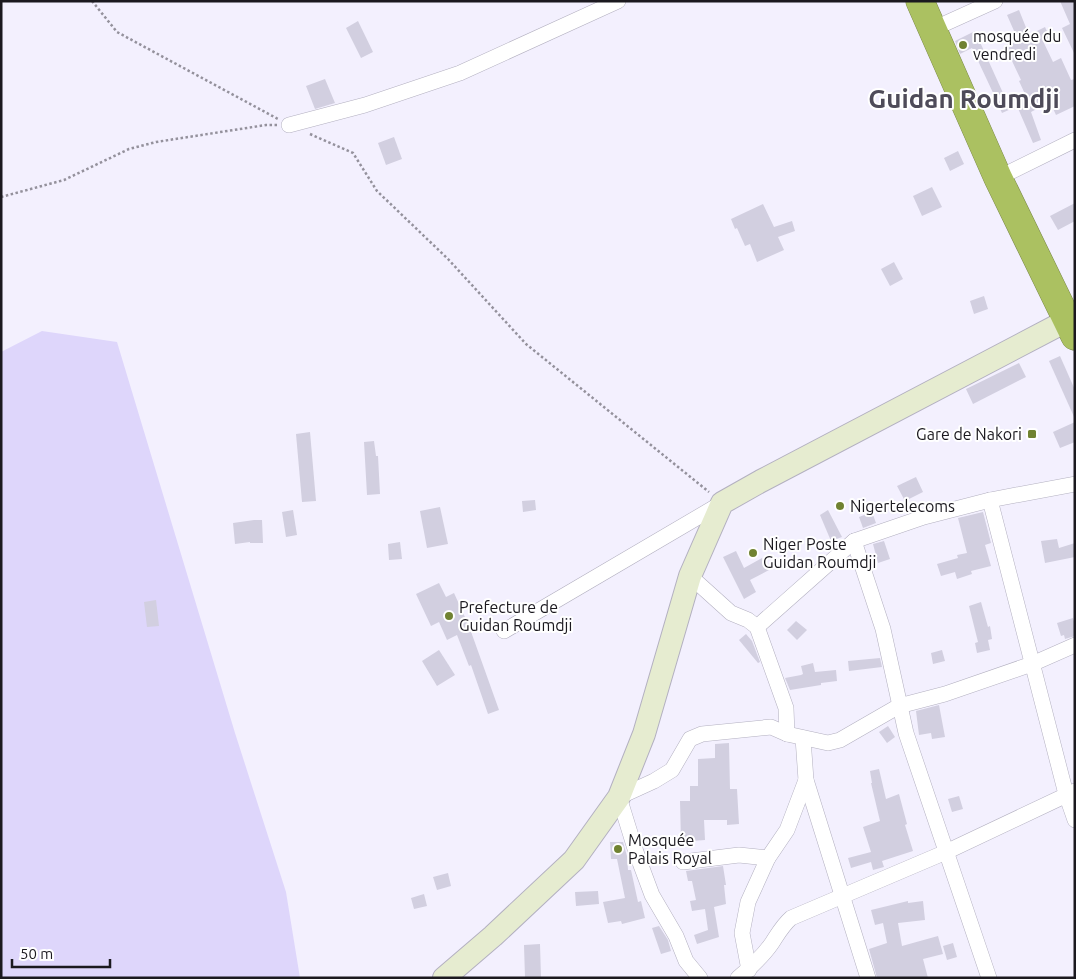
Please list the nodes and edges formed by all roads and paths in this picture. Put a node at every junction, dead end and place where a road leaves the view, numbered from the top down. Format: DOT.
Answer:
graph roads {
  1 [pos="92,1"];
  2 [pos="618,1"];
  3 [pos="920,1"];
  4 [pos="995,1"];
  5 [pos="933,29"];
  6 [pos="289,125"];
  7 [pos="1075,140"];
  8 [pos="998,178"];
  9 [pos="1,197"];
  10 [pos="1072,324"];
  11 [pos="1075,484"];
  12 [pos="990,500"];
  13 [pos="722,503"];
  14 [pos="854,541"];
  15 [pos="690,576"];
  16 [pos="757,627"];
  17 [pos="504,631"];
  18 [pos="1075,645"];
  19 [pos="1032,664"];
  20 [pos="900,706"];
  21 [pos="787,734"];
  22 [pos="803,738"];
  23 [pos="806,780"];
  24 [pos="1070,793"];
  25 [pos="619,798"];
  26 [pos="1075,820"];
  27 [pos="946,852"];
  28 [pos="768,858"];
  29 [pos="683,862"];
  30 [pos="842,898"];
  31 [pos="743,974"];
  32 [pos="444,978"];
  33 [pos="700,978"];
  34 [pos="868,978"];
  35 [pos="989,978"];
  1 -- 6 [label="path"];
  2 -- 6 [label="street"];
  3 -- 5 [label="highway"];
  4 -- 5 [label="street"];
  5 -- 8 [label="highway"];
  6 -- 9 [label="path"];
  6 -- 13 [label="path"];
  7 -- 8 [label="street"];
  8 -- 10 [label="highway"];
  10 -- 13 [label="street"];
  11 -- 12 [label="street"];
  12 -- 14 [label="street"];
  12 -- 19 [label="street"];
  13 -- 15 [label="street"];
  13 -- 17 [label="street"];
  14 -- 16 [label="street"];
  14 -- 20 [label="street"];
  15 -- 16 [label="street"];
  15 -- 25 [label="street"];
  16 -- 21 [label="street"];
  18 -- 19 [label="street"];
  19 -- 20 [label="street"];
  19 -- 24 [label="street"];
  20 -- 22 [label="street"];
  20 -- 27 [label="street"];
  21 -- 22 [label="street"];
  21 -- 25 [label="street"];
  22 -- 23 [label="street"];
  23 -- 28 [label="street"];
  23 -- 30 [label="street"];
  24 -- 26 [label="street"];
  24 -- 27 [label="street"];
  25 -- 32 [label="street"];
  25 -- 33 [label="street"];
  27 -- 30 [label="street"];
  27 -- 35 [label="street"];
  28 -- 29 [label="street"];
  28 -- 31 [label="street"];
  30 -- 31 [label="street"];
  30 -- 34 [label="street"];
}
